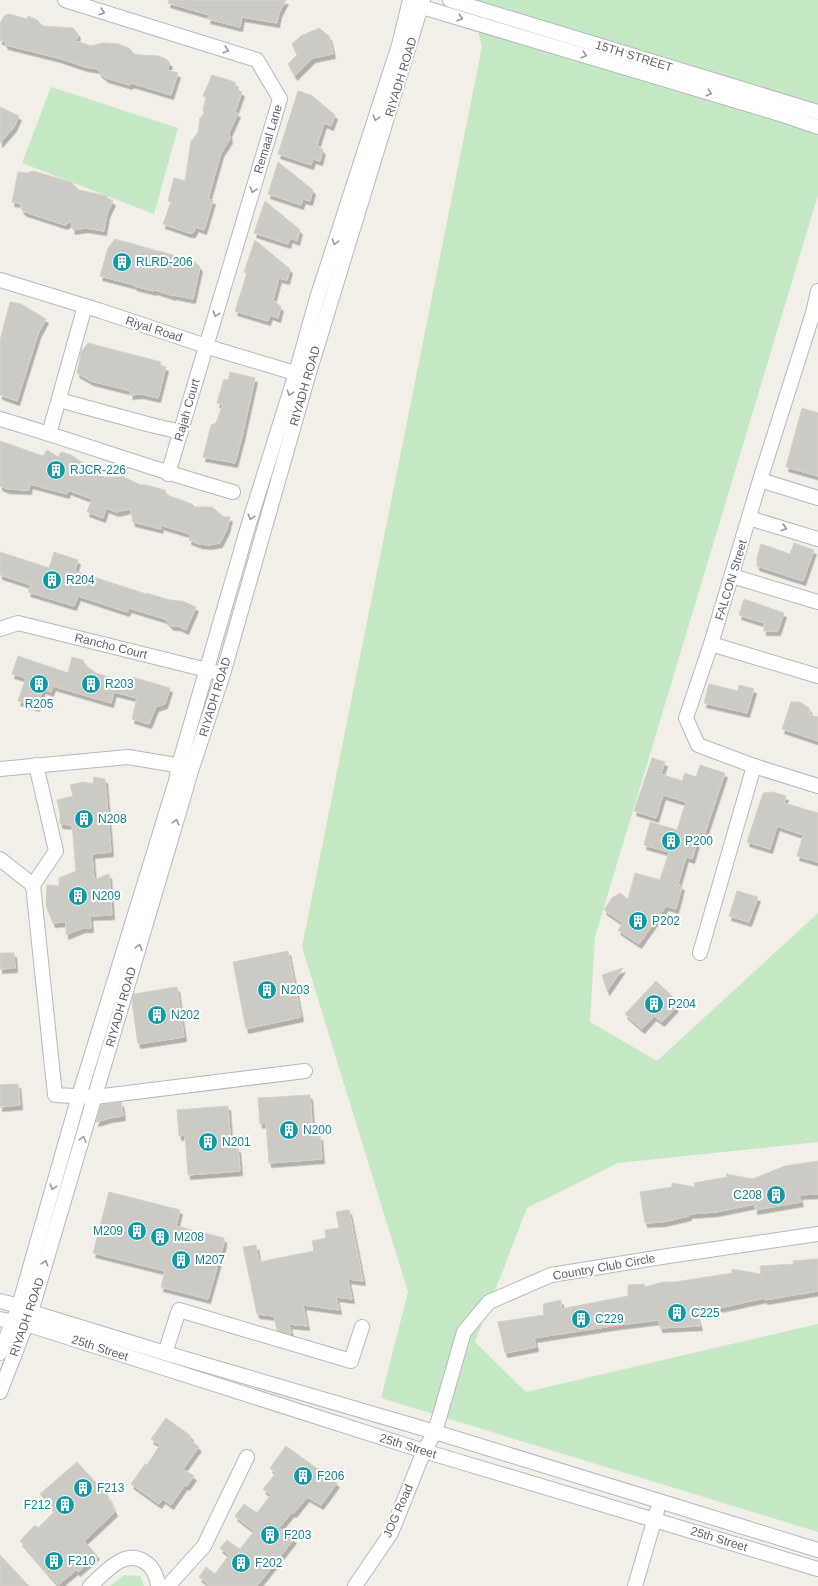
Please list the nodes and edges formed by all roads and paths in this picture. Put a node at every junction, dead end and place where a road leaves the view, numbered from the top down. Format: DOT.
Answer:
graph roads {
  1 [pos="65,0"];
  2 [pos="410,0"];
  3 [pos="450,0"];
  4 [pos="423,3"];
  5 [pos="818,112"];
  6 [pos="818,127"];
  7 [pos="0,280"];
  8 [pos="818,291"];
  9 [pos="84,306"];
  10 [pos="815,314"];
  11 [pos="206,346"];
  12 [pos="302,375"];
  13 [pos="59,400"];
  14 [pos="0,419"];
  15 [pos="181,432"];
  16 [pos="49,434"];
  17 [pos="168,474"];
  18 [pos="760,480"];
  19 [pos="233,492"];
  20 [pos="818,498"];
  21 [pos="749,518"];
  22 [pos="818,538"];
  23 [pos="732,576"];
  24 [pos="818,602"];
  25 [pos="0,629"];
  26 [pos="711,644"];
  27 [pos="206,670"];
  28 [pos="223,674"];
  29 [pos="818,676"];
  30 [pos="36,765"];
  31 [pos="754,766"];
  32 [pos="185,767"];
  33 [pos="0,769"];
  34 [pos="818,786"];
  35 [pos="0,859"];
  36 [pos="32,885"];
  37 [pos="700,953"];
  38 [pos="306,1071"];
  39 [pos="79,1096"];
  40 [pos="95,1097"];
  41 [pos="818,1234"];
  42 [pos="0,1302"];
  43 [pos="25,1314"];
  44 [pos="6,1320"];
  45 [pos="362,1327"];
  46 [pos="0,1353"];
  47 [pos="165,1353"];
  48 [pos="0,1392"];
  49 [pos="436,1432"];
  50 [pos="424,1451"];
  51 [pos="247,1457"];
  52 [pos="660,1501"];
  53 [pos="654,1520"];
  54 [pos="818,1550"];
  55 [pos="818,1569"];
  56 [pos="90,1586"];
  57 [pos="158,1586"];
  58 [pos="168,1586"];
  59 [pos="355,1586"];
  60 [pos="635,1586"];
  1 -- 11 [label="street, Remaal Lane, one-way"];
  2 -- 12 [label="street, RIYADH ROAD, one-way"];
  3 -- 5 [label="street, 15TH STREET"];
  4 -- 6 [label="street, one-way"];
  4 -- 12 [label="street, RIYADH ROAD"];
  7 -- 9 [label="street, Riyal Road"];
  8 -- 10 [label="street, FALCON Street"];
  9 -- 11 [label="street, Riyal Road"];
  9 -- 13 [label="street"];
  10 -- 18 [label="street, FALCON Street"];
  11 -- 12 [label="street, Riyal Road"];
  11 -- 15 [label="street, Rajah Court"];
  12 -- 27 [label="street, RIYADH ROAD, one-way"];
  12 -- 28 [label="street, RIYADH ROAD"];
  13 -- 15 [label="street"];
  13 -- 16 [label="street"];
  14 -- 16 [label="street"];
  15 -- 17 [label="street, Rajah Court"];
  16 -- 17 [label="street"];
  17 -- 19 [label="street"];
  18 -- 20 [label="street"];
  18 -- 21 [label="street, FALCON Street"];
  21 -- 22 [label="street, one-way"];
  21 -- 23 [label="street, FALCON Street"];
  23 -- 24 [label="street"];
  23 -- 26 [label="street, FALCON Street"];
  25 -- 27 [label="street, Rancho Court"];
  26 -- 29 [label="street"];
  26 -- 31 [label="street, FALCON Street"];
  27 -- 28 [label="street, Rancho Court"];
  27 -- 32 [label="street, RIYADH ROAD"];
  28 -- 32 [label="street, RIYADH ROAD"];
  30 -- 32 [label="street"];
  30 -- 33 [label="street"];
  30 -- 36 [label="street"];
  31 -- 34 [label="street, FALCON Street"];
  31 -- 37 [label="street"];
  32 -- 39 [label="street, RIYADH ROAD"];
  40 -- 32 [label="street, RIYADH ROAD, one-way"];
  35 -- 36 [label="street"];
  36 -- 39 [label="street"];
  38 -- 40 [label="street"];
  39 -- 40 [label="street"];
  39 -- 43 [label="street, RIYADH ROAD, one-way"];
  43 -- 40 [label="street, RIYADH ROAD, one-way"];
  41 -- 49 [label="street, Country Club Circle"];
  42 -- 43 [label="street, 25th Street"];
  43 -- 44 [label="street, 25th Street"];
  43 -- 47 [label="street, 25th Street"];
  43 -- 48 [label="street, RIYADH ROAD"];
  43 -- 50 [label="street, 25th Street"];
  44 -- 46 [label="street"];
  45 -- 47 [label="street"];
  47 -- 49 [label="street, 25th Street"];
  49 -- 50 [label="street, JOG Road"];
  49 -- 52 [label="street, 25th Street"];
  50 -- 53 [label="street, 25th Street"];
  50 -- 59 [label="street, JOG Road"];
  51 -- 58 [label="street"];
  52 -- 53 [label="street"];
  52 -- 54 [label="street, 25th Street"];
  53 -- 55 [label="street, 25th Street"];
  53 -- 60 [label="street"];
  56 -- 57 [label="street"];
}
